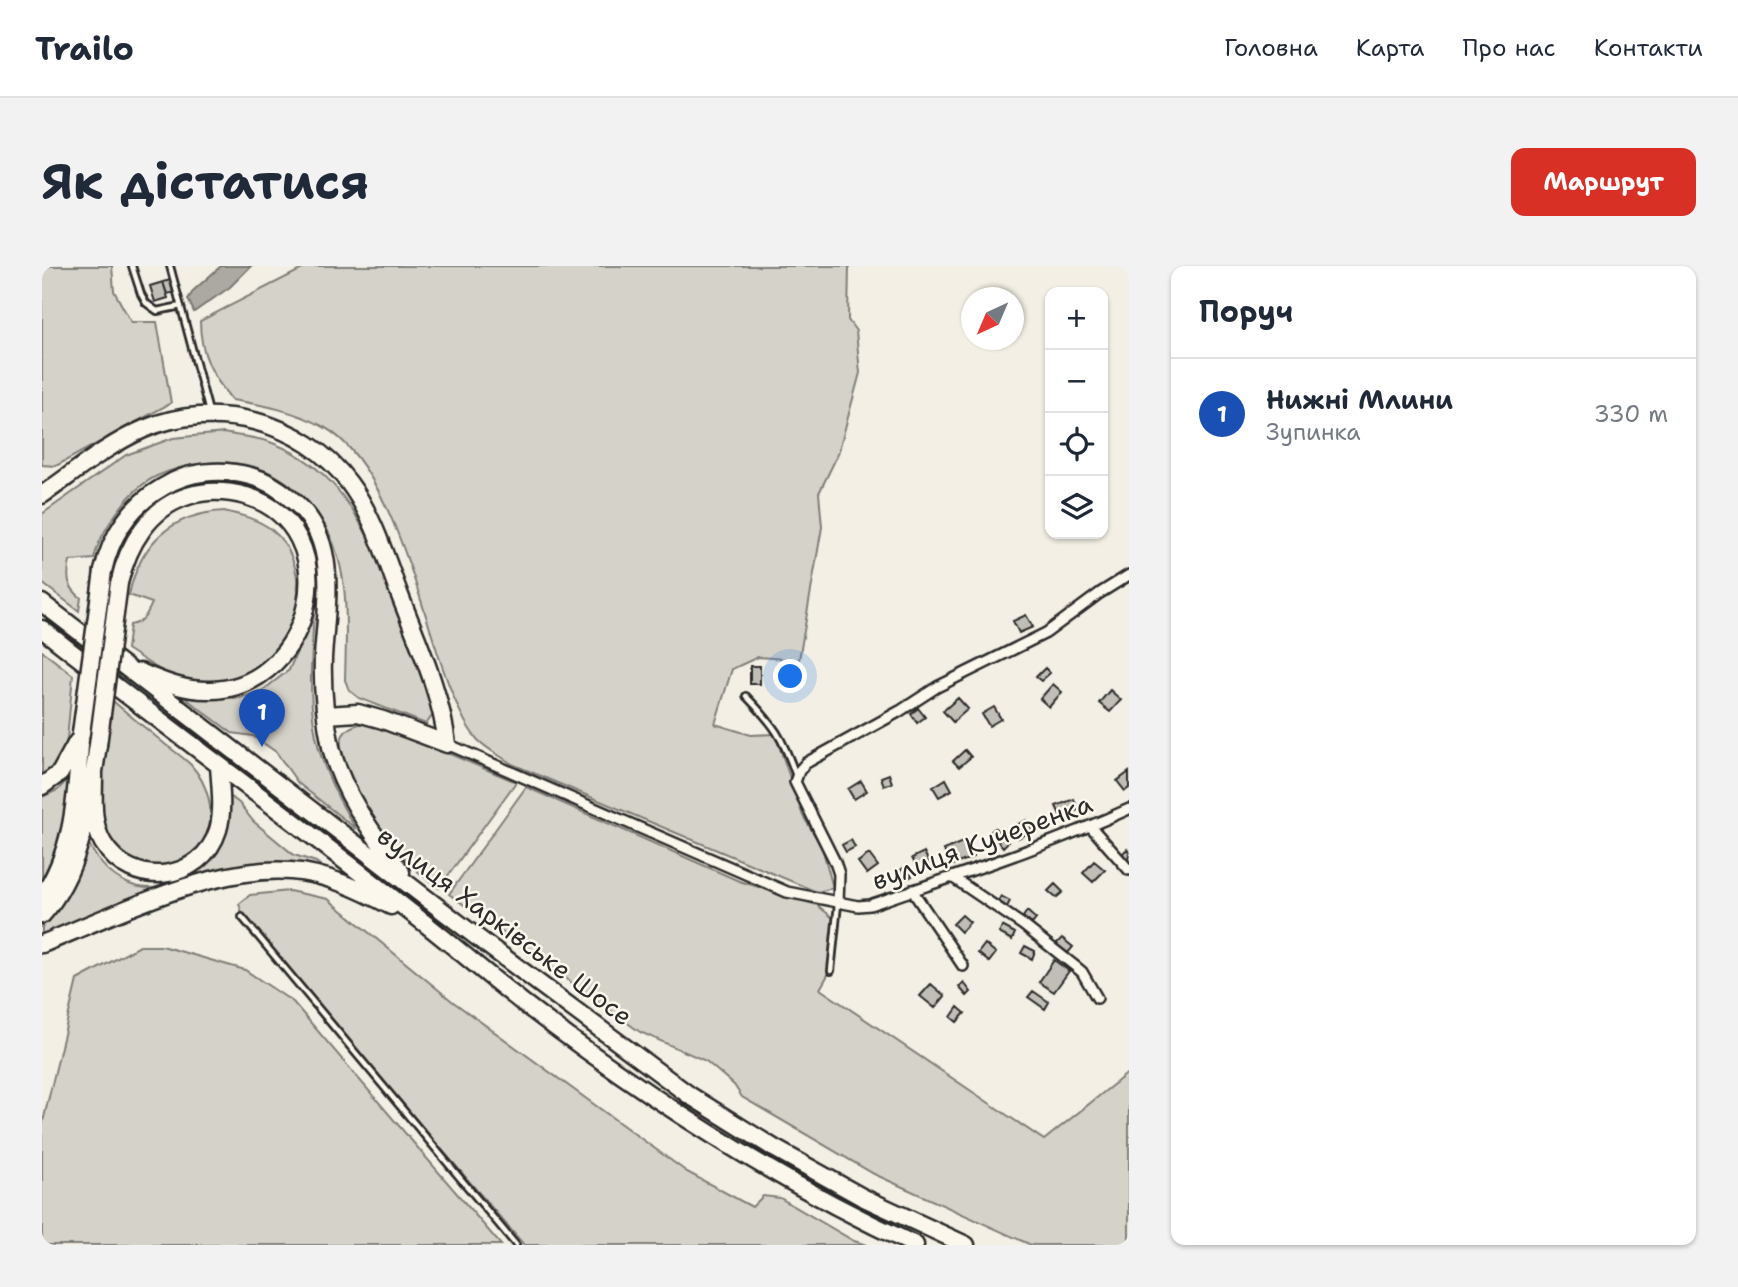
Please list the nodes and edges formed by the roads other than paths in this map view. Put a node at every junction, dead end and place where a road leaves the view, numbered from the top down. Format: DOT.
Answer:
graph roads {
  1 [pos="132,266"];
  2 [pos="170,266"];
  3 [pos="181,306"];
  4 [pos="210,416"];
  5 [pos="42,495"];
  6 [pos="1129,575"];
  7 [pos="42,603"];
  8 [pos="42,629"];
  9 [pos="42,638"];
  10 [pos="75,655"];
  11 [pos="114,660"];
  12 [pos="746,696"];
  13 [pos="326,715"];
  14 [pos="81,733"];
  15 [pos="447,744"];
  16 [pos="219,765"];
  17 [pos="94,774"];
  18 [pos="797,777"];
  19 [pos="42,786"];
  20 [pos="1129,809"];
  21 [pos="1091,827"];
  22 [pos="1129,870"];
  23 [pos="952,877"];
  24 [pos="413,888"];
  25 [pos="912,890"];
  26 [pos="42,897"];
  27 [pos="838,903"];
  28 [pos="42,915"];
  29 [pos="242,918"];
  30 [pos="42,944"];
  31 [pos="464,956"];
  32 [pos="963,966"];
  33 [pos="831,971"];
  34 [pos="1097,998"];
  35 [pos="516,1245"];
  36 [pos="915,1245"];
  37 [pos="965,1245"];
  1 -- 3 [label="lane"];
  2 -- 3 [label="lane"];
  3 -- 4 [label="lane"];
  4 -- 5 [label="highway"];
  4 -- 15 [label="highway"];
  6 -- 18 [label="street"];
  7 -- 11 [label="highway, вулиця Харківське Шосе"];
  8 -- 10 [label="highway, вулиця Харківське Шосе"];
  9 -- 10 [label="highway"];
  10 -- 16 [label="highway, вулиця Харківське Шосе"];
  11 -- 17 [label="highway, bridge"];
  11 -- 24 [label="highway, вулиця Харківське Шосе"];
  12 -- 18 [label="lane"];
  13 -- 14 [label="highway, bridge"];
  13 -- 15 [label="highway"];
  13 -- 24 [label="highway"];
  14 -- 19 [label="highway"];
  14 -- 26 [label="highway"];
  15 -- 27 [label="street, вулиця Кучеренка"];
  16 -- 17 [label="highway"];
  16 -- 31 [label="highway, вулиця Харківське Шосе"];
  17 -- 28 [label="highway"];
  18 -- 27 [label="street"];
  20 -- 21 [label="street, вулиця Кучеренка"];
  21 -- 22 [label="street"];
  21 -- 23 [label="street, вулиця Кучеренка"];
  23 -- 25 [label="street, вулиця Кучеренка"];
  23 -- 34 [label="street"];
  24 -- 37 [label="highway, вулиця Харківське Шосе"];
  25 -- 27 [label="street, вулиця Кучеренка"];
  25 -- 32 [label="street"];
  27 -- 33 [label="lane"];
  29 -- 35 [label="lane"];
  30 -- 31 [label="highway"];
  31 -- 36 [label="highway, вулиця Харківське Шосе"];
}
